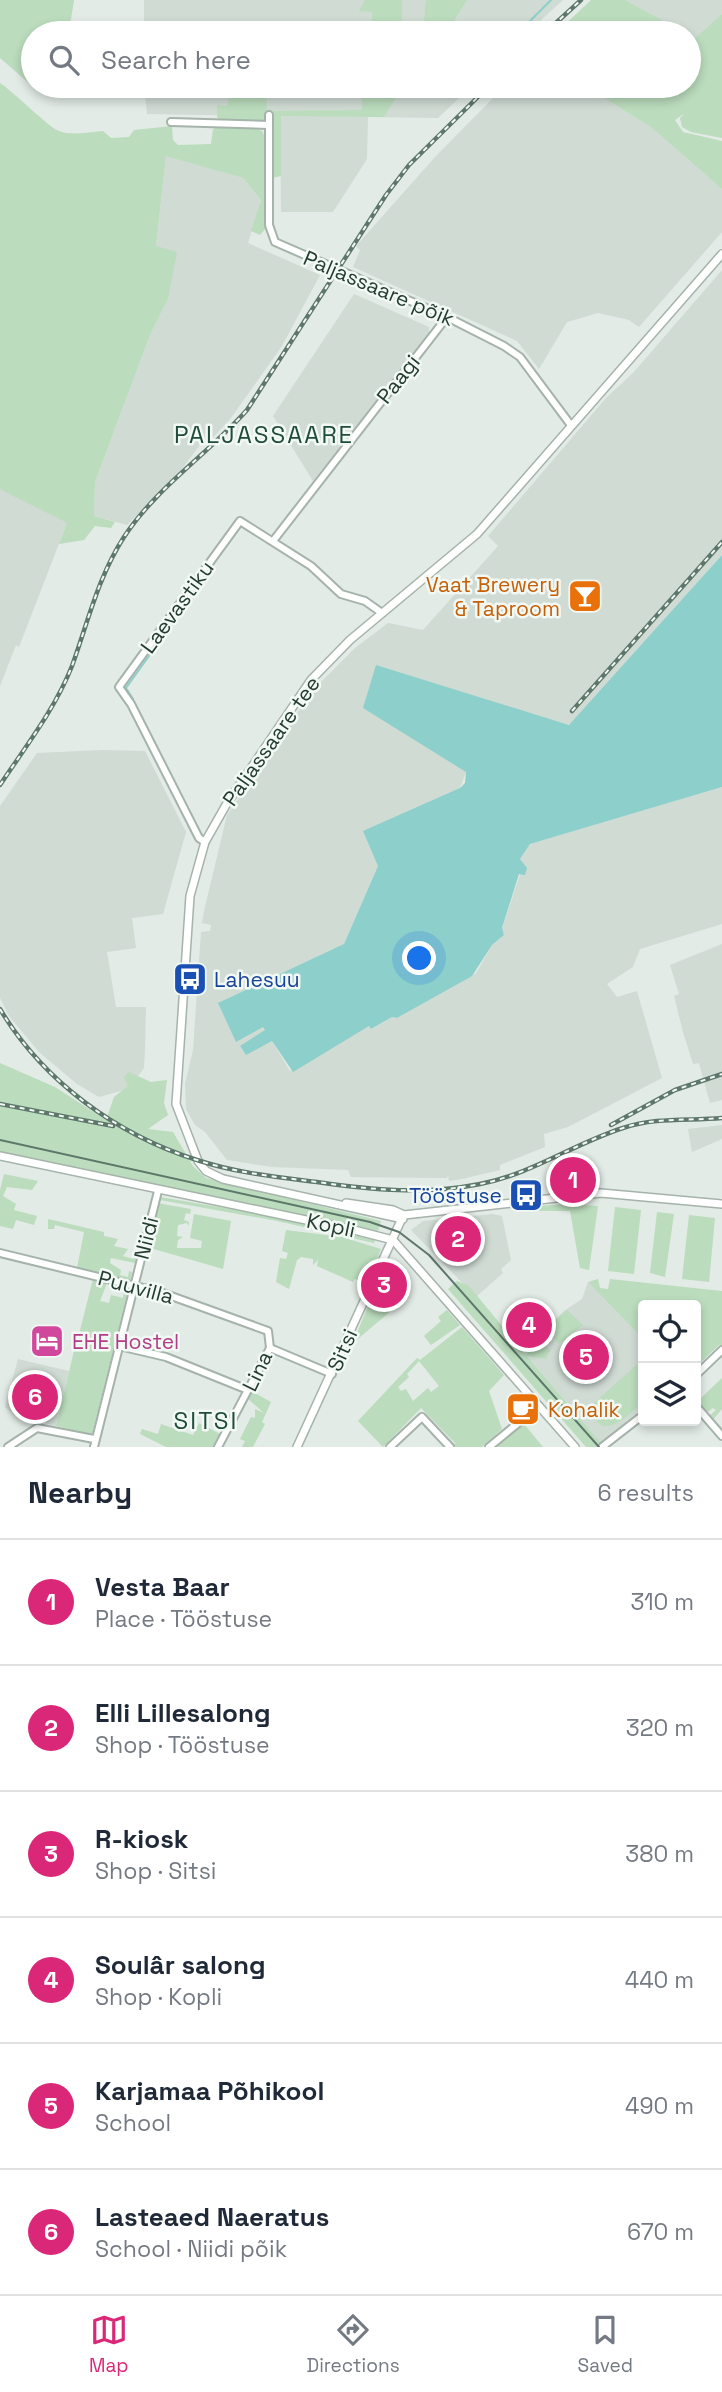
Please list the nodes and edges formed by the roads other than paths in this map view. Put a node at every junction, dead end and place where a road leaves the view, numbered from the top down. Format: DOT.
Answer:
graph roads {
  1 [pos="269,116"];
  2 [pos="171,122"];
  3 [pos="268,125"];
  4 [pos="722,254"];
  5 [pos="447,317"];
  6 [pos="570,424"];
  7 [pos="273,541"];
  8 [pos="382,613"];
  9 [pos="205,842"];
  10 [pos="0,1156"];
  11 [pos="158,1191"];
  12 [pos="722,1205"];
  13 [pos="403,1217"];
  14 [pos="393,1240"];
  15 [pos="0,1253"];
  16 [pos="134,1285"];
  17 [pos="268,1331"];
  18 [pos="118,1346"];
  19 [pos="270,1348"];
  20 [pos="722,1350"];
  21 [pos="701,1370"];
  22 [pos="332,1374"];
  23 [pos="248,1390"];
  24 [pos="538,1406"];
  25 [pos="701,1412"];
  26 [pos="638,1419"];
  27 [pos="722,1436"];
  28 [pos="0,1442"];
  29 [pos="94,1443"];
  30 [pos="605,1446"];
  31 [pos="6,1447"];
  32 [pos="218,1447"];
  33 [pos="297,1447"];
  34 [pos="390,1447"];
  35 [pos="450,1447"];
  36 [pos="489,1447"];
  37 [pos="575,1447"];
  1 -- 3 [label="street, Paljassaare põik"];
  2 -- 3 [label="street"];
  3 -- 5 [label="street, Paljassaare põik"];
  4 -- 6 [label="street, Paljassaare tee"];
  5 -- 6 [label="street, Paljassaare põik"];
  5 -- 7 [label="street, Paagi"];
  6 -- 8 [label="street, Paljassaare tee"];
  7 -- 8 [label="street, Laevastiku"];
  7 -- 9 [label="street, Laevastiku"];
  8 -- 9 [label="street, Paljassaare tee"];
  9 -- 13 [label="street, Paljassaare tee"];
  10 -- 11 [label="street, Kopli"];
  11 -- 14 [label="street, Kopli"];
  11 -- 16 [label="street, Niidi"];
  12 -- 13 [label="street"];
  13 -- 14 [label="street, Sitsi"];
  14 -- 22 [label="street, Sitsi"];
  14 -- 24 [label="street"];
  15 -- 16 [label="street, Puuvilla"];
  16 -- 17 [label="street, Puuvilla"];
  16 -- 18 [label="street, Niidi"];
  17 -- 19 [label="street, Lina"];
  18 -- 23 [label="street"];
  18 -- 29 [label="street, Niidi"];
  19 -- 22 [label="street"];
  19 -- 23 [label="street, Lina"];
  20 -- 21 [label="street"];
  22 -- 33 [label="street, Sitsi"];
  23 -- 32 [label="street, Lina"];
  24 -- 36 [label="street"];
  24 -- 37 [label="street"];
  25 -- 27 [label="street"];
  26 -- 30 [label="street"];
  28 -- 31 [label="street"];
  29 -- 31 [label="street"];
  34 -- 35 [label="street"];
}
